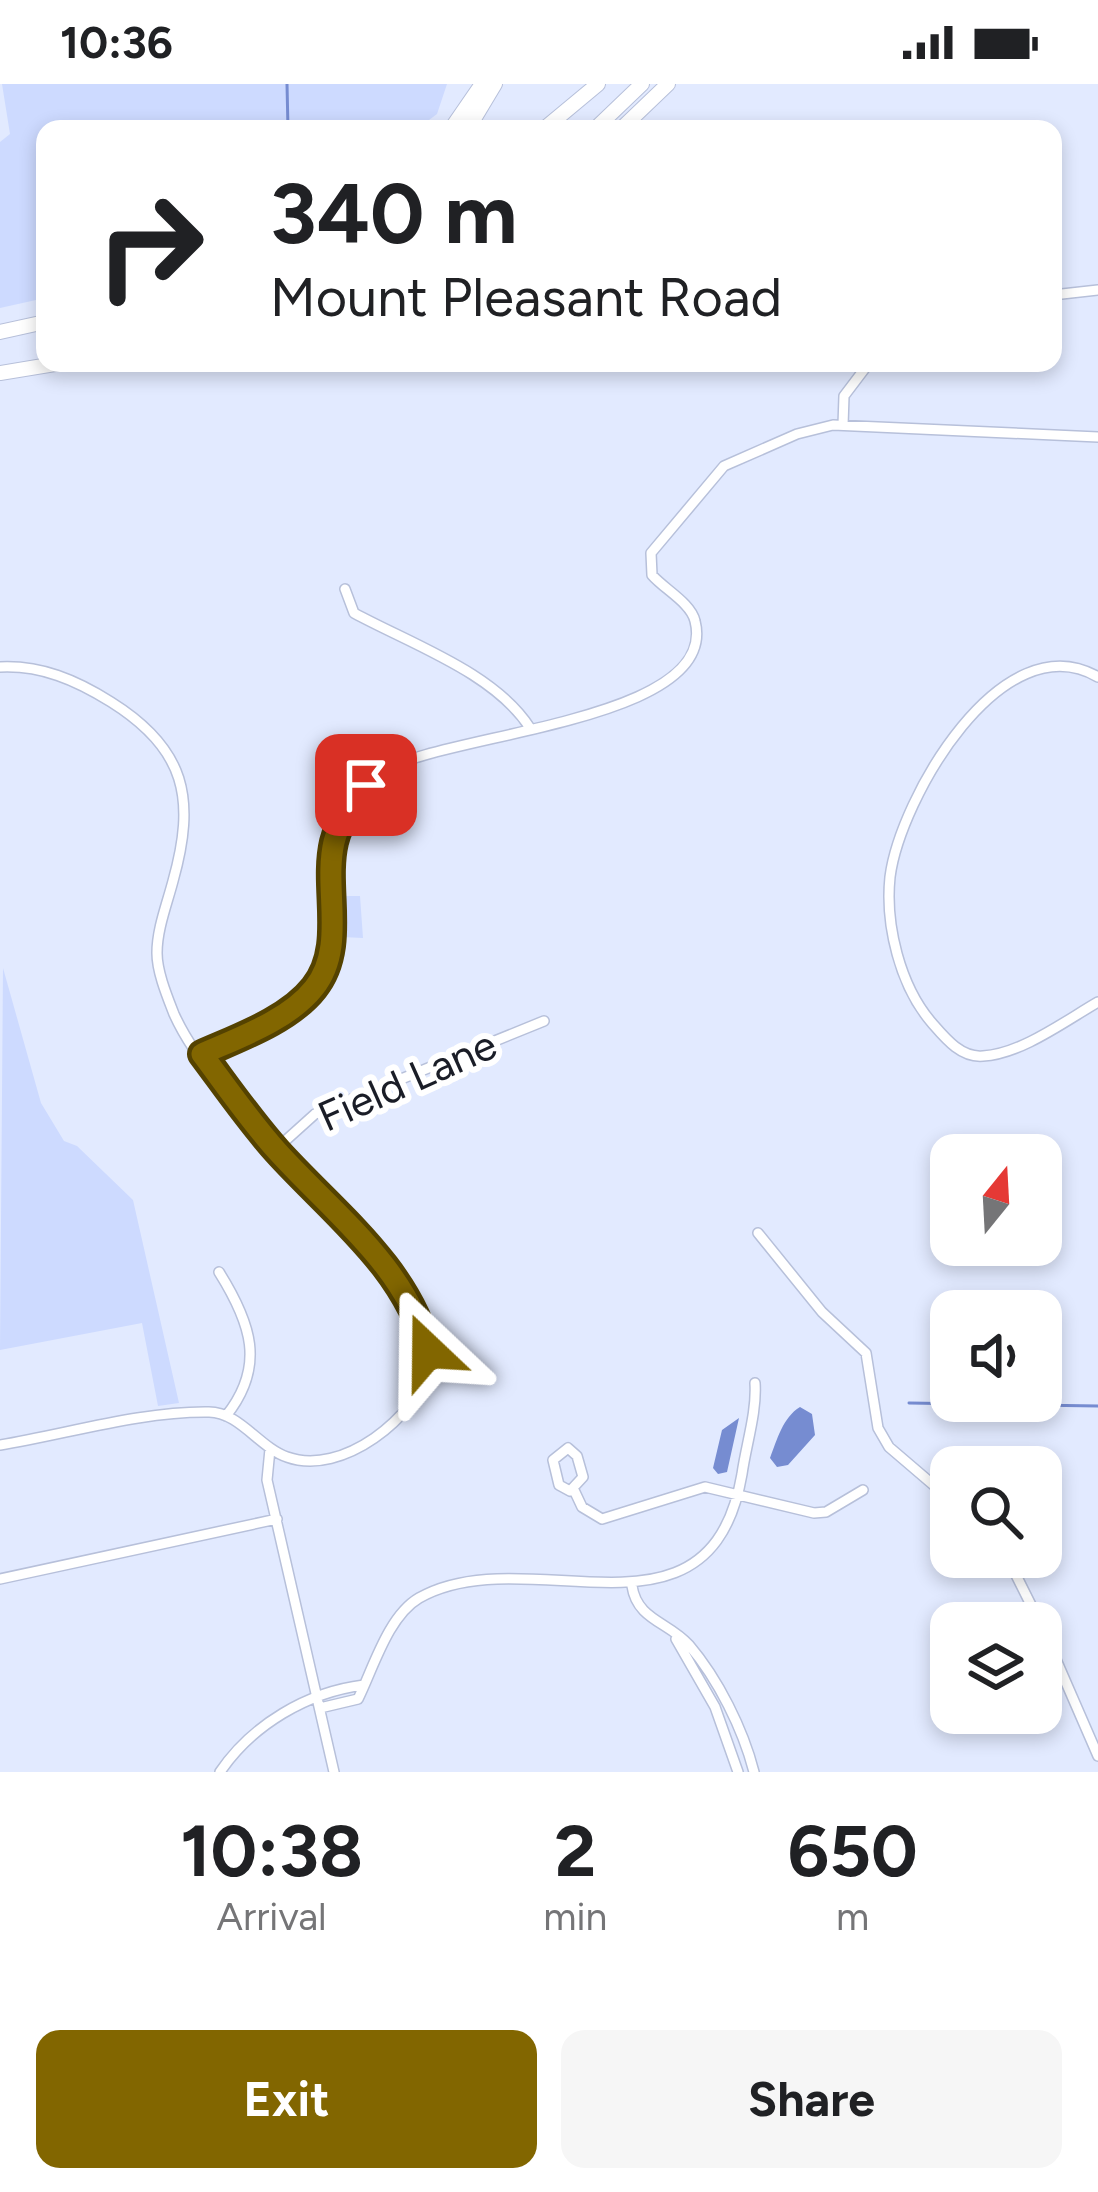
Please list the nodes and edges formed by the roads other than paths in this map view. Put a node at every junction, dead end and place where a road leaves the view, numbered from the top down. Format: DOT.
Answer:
graph roads {
  1 [pos="479,84"];
  2 [pos="495,84"];
  3 [pos="598,84"];
  4 [pos="642,84"];
  5 [pos="668,84"];
  6 [pos="456,120"];
  7 [pos="473,120"];
  8 [pos="555,120"];
  9 [pos="604,120"];
  10 [pos="630,120"];
  11 [pos="1098,290"];
  12 [pos="1062,294"];
  13 [pos="36,325"];
  14 [pos="36,333"];
  15 [pos="0,336"];
  16 [pos="36,367"];
  17 [pos="861,372"];
  18 [pos="0,373"];
  19 [pos="843,425"];
  20 [pos="1098,437"];
  21 [pos="345,589"];
  22 [pos="0,667"];
  23 [pos="1098,677"];
  24 [pos="530,728"];
  25 [pos="1098,1002"];
  26 [pos="544,1021"];
  27 [pos="202,1054"];
  28 [pos="275,1150"];
  29 [pos="758,1233"];
  30 [pos="219,1273"];
  31 [pos="755,1383"];
  32 [pos="226,1416"];
  33 [pos="0,1445"];
  34 [pos="270,1449"];
  35 [pos="930,1483"];
  36 [pos="574,1490"];
  37 [pos="862,1490"];
  38 [pos="738,1496"];
  39 [pos="278,1519"];
  40 [pos="0,1579"];
  41 [pos="632,1586"];
  42 [pos="670,1630"];
  43 [pos="1062,1673"];
  44 [pos="318,1703"];
  45 [pos="1098,1756"];
  46 [pos="220,1772"];
  47 [pos="334,1772"];
  48 [pos="738,1772"];
  49 [pos="754,1772"];
  1 -- 6 [label="highway"];
  2 -- 7 [label="highway"];
  3 -- 8 [label="highway"];
  4 -- 9 [label="highway"];
  5 -- 10 [label="highway"];
  11 -- 12 [label="street"];
  13 -- 15 [label="highway"];
  14 -- 15 [label="highway"];
  16 -- 18 [label="highway"];
  17 -- 19 [label="street"];
  19 -- 20 [label="street"];
  19 -- 24 [label="street"];
  21 -- 24 [label="street"];
  22 -- 27 [label="street"];
  23 -- 25 [label="street"];
  24 -- 27 [label="street"];
  26 -- 28 [label="street, Field Lane"];
  27 -- 28 [label="street"];
  28 -- 34 [label="street"];
  29 -- 35 [label="street"];
  30 -- 32 [label="street"];
  31 -- 38 [label="street"];
  32 -- 33 [label="street"];
  32 -- 34 [label="street"];
  34 -- 39 [label="street"];
  36 -- 36 [label="street"];
  36 -- 38 [label="street"];
  37 -- 38 [label="street"];
  38 -- 41 [label="street"];
  39 -- 40 [label="street"];
  39 -- 44 [label="street"];
  41 -- 42 [label="street"];
  41 -- 44 [label="street"];
  42 -- 48 [label="street"];
  42 -- 49 [label="street"];
  43 -- 45 [label="street"];
  44 -- 46 [label="street"];
  44 -- 47 [label="street"];
}
